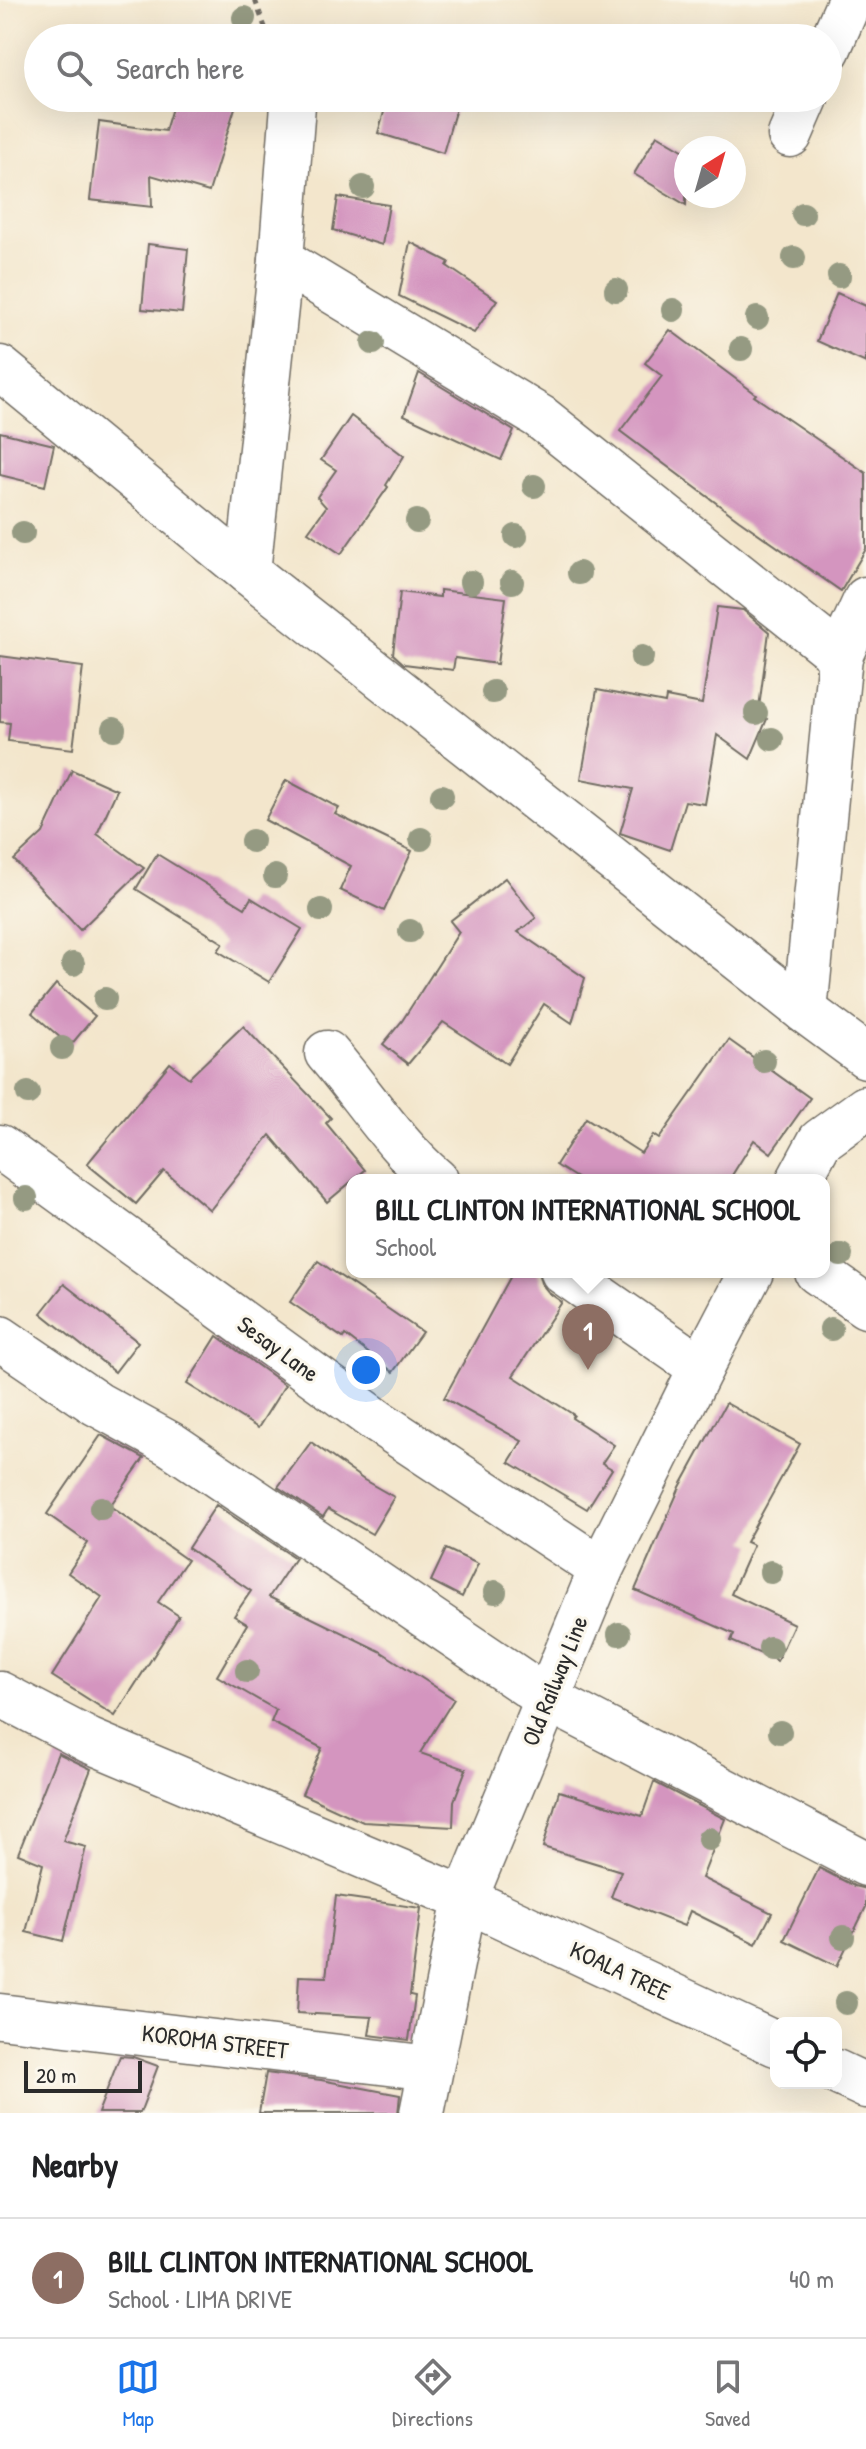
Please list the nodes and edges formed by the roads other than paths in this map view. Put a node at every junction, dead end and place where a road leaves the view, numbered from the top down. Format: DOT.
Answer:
graph roads {
  1 [pos="850,0"];
  2 [pos="839,24"];
  3 [pos="292,112"];
  4 [pos="281,260"];
  5 [pos="0,368"];
  6 [pos="248,572"];
  7 [pos="866,599"];
  8 [pos="840,656"];
  9 [pos="805,1011"];
  10 [pos="327,1053"];
  11 [pos="866,1056"];
  12 [pos="866,1108"];
  13 [pos="0,1147"];
  14 [pos="430,1174"];
  15 [pos="802,1174"];
  16 [pos="572,1278"];
  17 [pos="748,1278"];
  18 [pos="826,1278"];
  19 [pos="866,1306"];
  20 [pos="0,1338"];
  21 [pos="701,1368"];
  22 [pos="601,1569"];
  23 [pos="0,1694"];
  24 [pos="548,1699"];
  25 [pos="866,1864"];
  26 [pos="465,1899"];
  27 [pos="0,2016"];
  28 [pos="770,2041"];
  29 [pos="430,2068"];
  30 [pos="842,2075"];
  31 [pos="866,2086"];
  32 [pos="422,2113"];
  1 -- 2 [label="street"];
  3 -- 4 [label="street"];
  4 -- 6 [label="street"];
  4 -- 8 [label="street"];
  5 -- 6 [label="street"];
  6 -- 9 [label="street"];
  7 -- 8 [label="street"];
  8 -- 9 [label="street"];
  9 -- 11 [label="street"];
  10 -- 14 [label="street"];
  12 -- 15 [label="street"];
  13 -- 22 [label="street, Sesay Lane"];
  16 -- 21 [label="street"];
  17 -- 21 [label="street, Old Railway Line"];
  18 -- 19 [label="street"];
  20 -- 24 [label="street"];
  21 -- 22 [label="street, Old Railway Line"];
  22 -- 24 [label="street, Old Railway Line"];
  23 -- 26 [label="street, KOALA TREE"];
  24 -- 25 [label="street"];
  24 -- 26 [label="street, Old Railway Line"];
  26 -- 28 [label="street, KOALA TREE"];
  26 -- 29 [label="street, Old Railway Line"];
  27 -- 29 [label="street, KOROMA STREET"];
  29 -- 32 [label="street, Old Railway Line"];
  30 -- 31 [label="street"];
}
